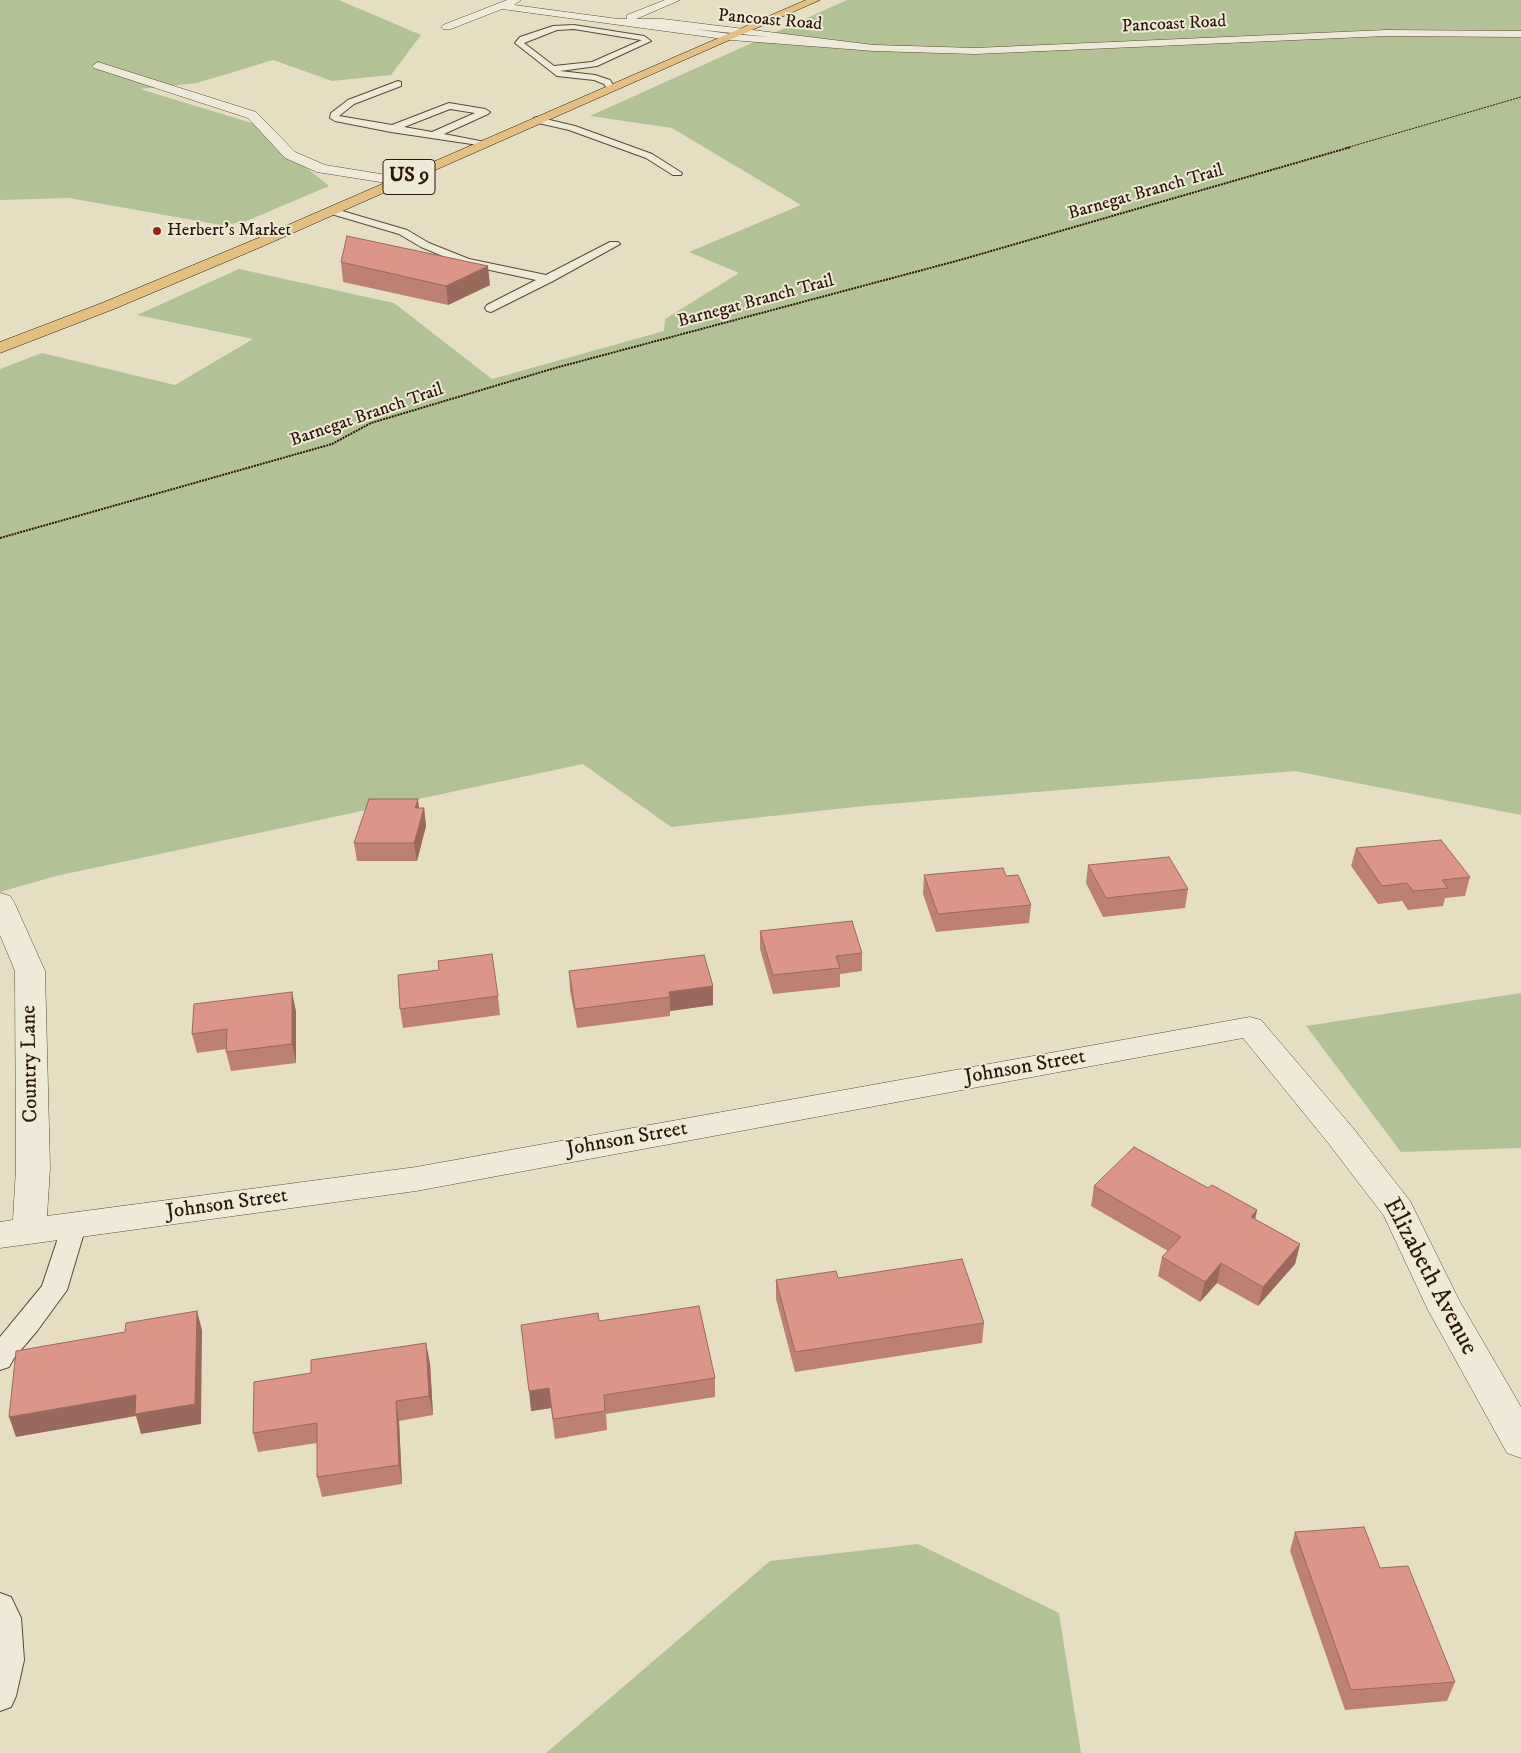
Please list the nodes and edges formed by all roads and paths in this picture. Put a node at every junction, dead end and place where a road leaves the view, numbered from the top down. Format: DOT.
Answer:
graph roads {
  1 [pos="516,0"];
  2 [pos="675,0"];
  3 [pos="815,0"];
  4 [pos="501,6"];
  5 [pos="618,22"];
  6 [pos="447,27"];
  7 [pos="598,30"];
  8 [pos="737,34"];
  9 [pos="1521,34"];
  10 [pos="98,66"];
  11 [pos="552,69"];
  12 [pos="398,84"];
  13 [pos="611,88"];
  14 [pos="1521,98"];
  15 [pos="537,120"];
  16 [pos="391,129"];
  17 [pos="432,136"];
  18 [pos="482,144"];
  19 [pos="677,173"];
  20 [pos="399,181"];
  21 [pos="332,211"];
  22 [pos="614,244"];
  23 [pos="549,279"];
  24 [pos="491,308"];
  25 [pos="0,348"];
  26 [pos="0,538"];
  27 [pos="0,902"];
  28 [pos="1250,1027"];
  29 [pos="74,1226"];
  30 [pos="14,1234"];
  31 [pos="0,1359"];
  32 [pos="1521,1442"];
  33 [pos="0,1606"];
  34 [pos="0,1696"];
  1 -- 4 [label="street"];
  2 -- 5 [label="street"];
  3 -- 8 [label="highway, US 9"];
  4 -- 5 [label="street, Pancoast Road"];
  4 -- 6 [label="street"];
  5 -- 7 [label="lane"];
  5 -- 8 [label="street, Pancoast Road"];
  7 -- 11 [label="lane"];
  7 -- 11 [label="lane"];
  8 -- 9 [label="street, Pancoast Road"];
  8 -- 13 [label="highway, US 9"];
  10 -- 20 [label="street"];
  11 -- 13 [label="lane"];
  12 -- 16 [label="lane"];
  13 -- 15 [label="highway, US 9"];
  14 -- 26 [label="path, Barnegat Branch Trail"];
  15 -- 18 [label="highway, US 9"];
  15 -- 19 [label="lane"];
  16 -- 17 [label="lane"];
  16 -- 17 [label="lane"];
  17 -- 18 [label="lane"];
  18 -- 20 [label="highway, US 9"];
  20 -- 21 [label="highway, US 9"];
  21 -- 23 [label="lane"];
  21 -- 25 [label="highway, US 9"];
  22 -- 23 [label="lane"];
  23 -- 24 [label="lane"];
  27 -- 30 [label="street, Country Lane"];
  28 -- 29 [label="street, Johnson Street"];
  28 -- 32 [label="street, Elizabeth Avenue"];
  29 -- 30 [label="street, Johnson Street"];
  29 -- 31 [label="lane"];
  33 -- 34 [label="lane"];
}
